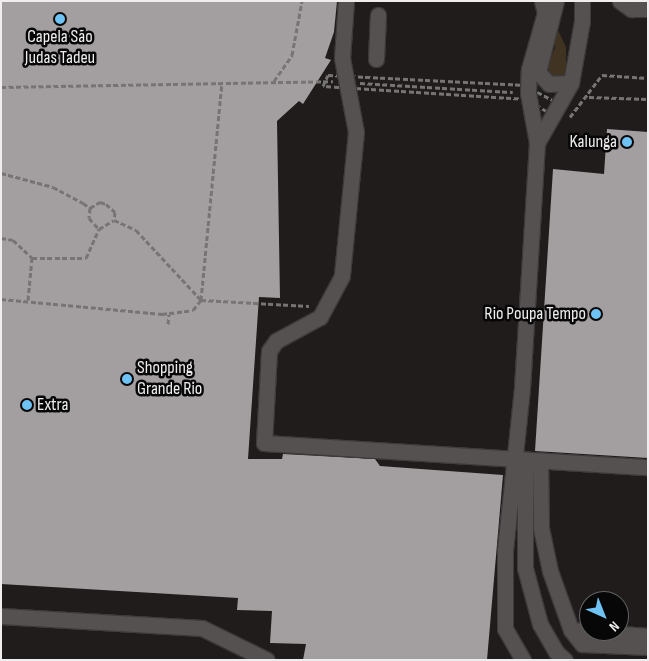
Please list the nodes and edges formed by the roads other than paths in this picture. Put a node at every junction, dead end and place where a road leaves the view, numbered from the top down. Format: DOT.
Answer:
graph roads {
  1 [pos="346,1"];
  2 [pos="542,1"];
  3 [pos="556,1"];
  4 [pos="582,1"];
  5 [pos="620,1"];
  6 [pos="648,9"];
  7 [pos="378,15"];
  8 [pos="376,59"];
  9 [pos="571,83"];
  10 [pos="537,143"];
  11 [pos="527,461"];
  12 [pos="648,467"];
  13 [pos="1,616"];
  14 [pos="571,630"];
  15 [pos="648,636"];
  16 [pos="648,647"];
  17 [pos="267,660"];
  18 [pos="523,660"];
  19 [pos="565,660"];
  1 -- 11 [label="lane"];
  2 -- 10 [label="lane"];
  3 -- 9 [label="lane"];
  4 -- 9 [label="lane"];
  5 -- 6 [label="lane"];
  7 -- 8 [label="lane"];
  9 -- 10 [label="lane"];
  10 -- 11 [label="lane"];
  11 -- 12 [label="lane"];
  11 -- 14 [label="lane"];
  11 -- 18 [label="lane"];
  11 -- 19 [label="lane"];
  13 -- 17 [label="lane"];
  14 -- 15 [label="lane"];
  14 -- 16 [label="lane"];
}
